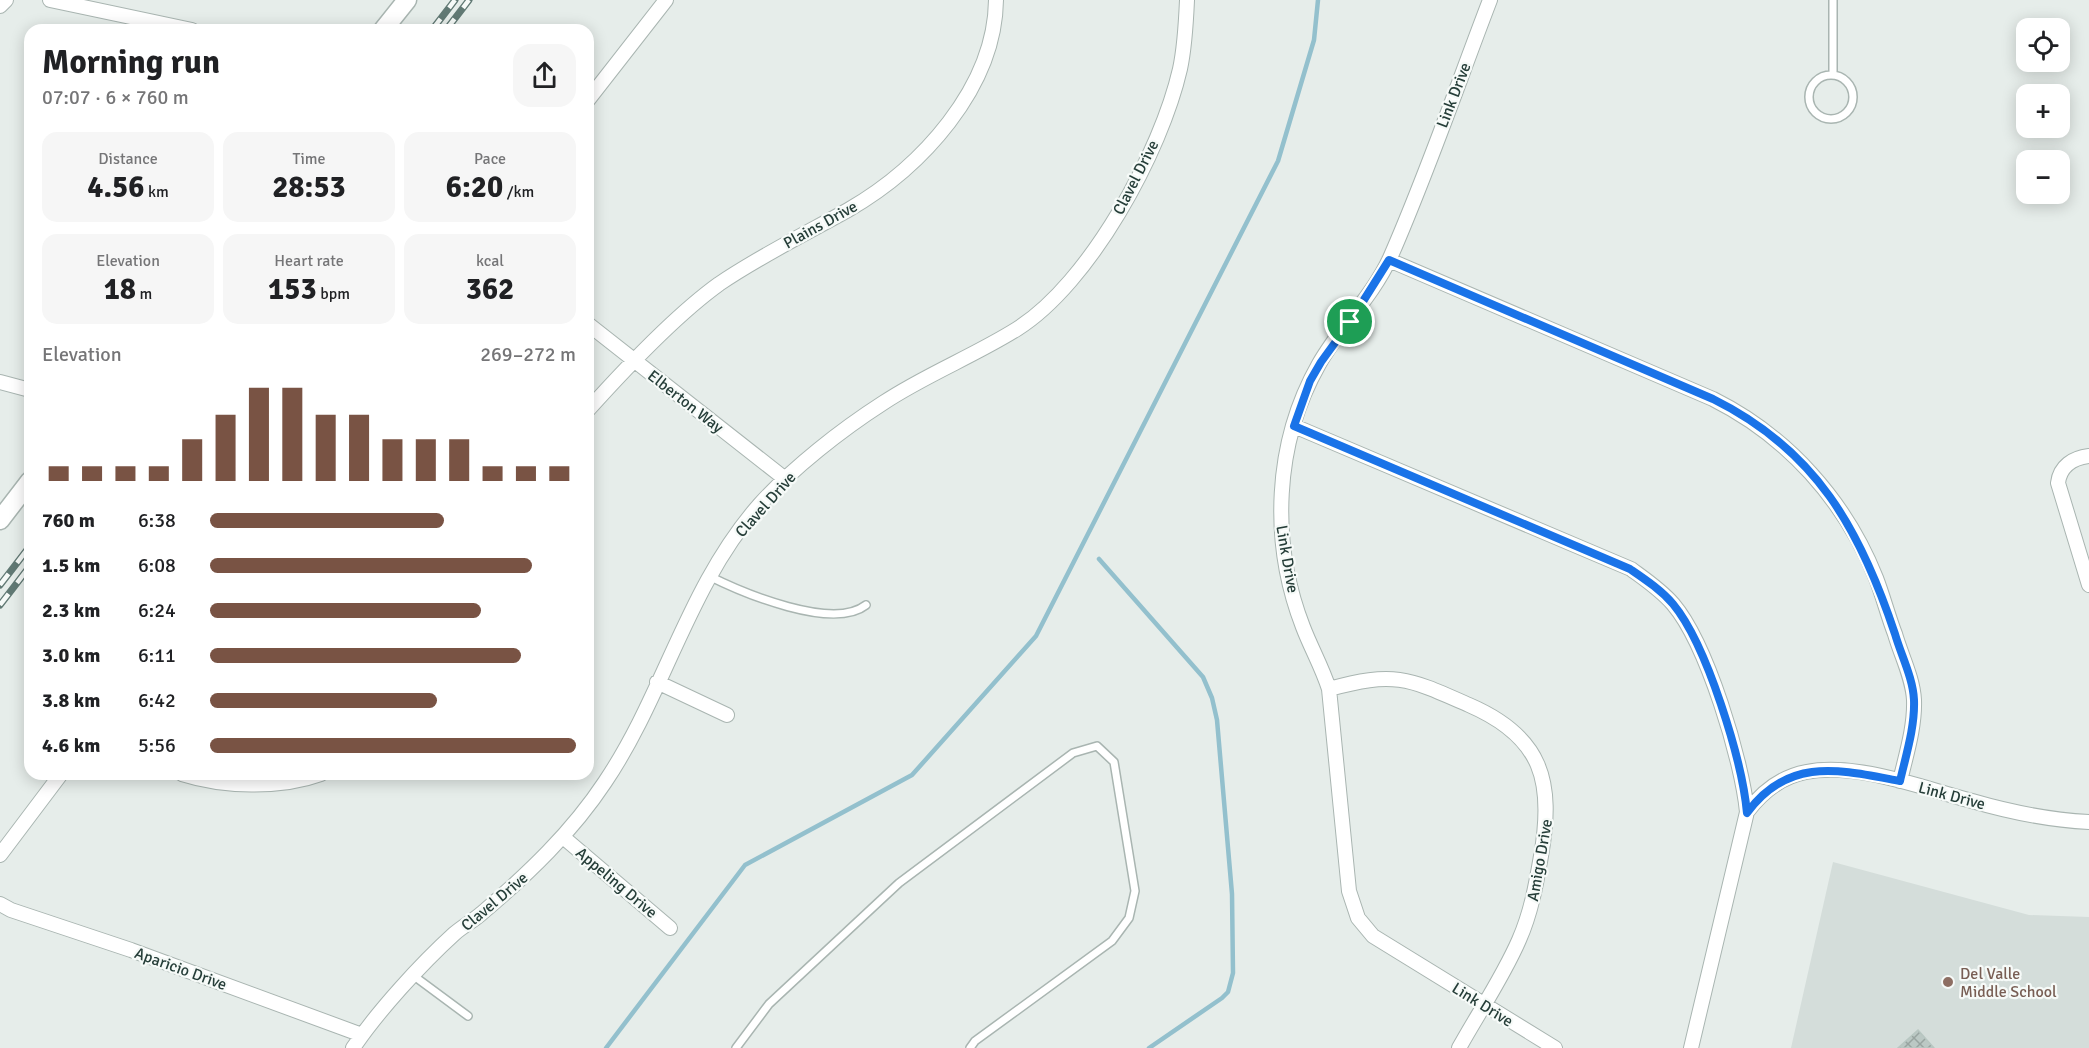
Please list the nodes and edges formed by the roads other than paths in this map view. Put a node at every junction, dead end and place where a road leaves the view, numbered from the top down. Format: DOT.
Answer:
graph roads {
  1 [pos="6,0"];
  2 [pos="50,0"];
  3 [pos="407,0"];
  4 [pos="666,0"];
  5 [pos="996,0"];
  6 [pos="1187,0"];
  7 [pos="1490,0"];
  8 [pos="1833,0"];
  9 [pos="0,6"];
  10 [pos="164,24"];
  11 [pos="388,24"];
  12 [pos="1833,75"];
  13 [pos="594,92"];
  14 [pos="1389,260"];
  15 [pos="594,329"];
  16 [pos="635,362"];
  17 [pos="0,382"];
  18 [pos="24,388"];
  19 [pos="594,404"];
  20 [pos="1294,426"];
  21 [pos="2089,456"];
  22 [pos="784,478"];
  23 [pos="24,489"];
  24 [pos="0,520"];
  25 [pos="708,576"];
  26 [pos="2089,585"];
  27 [pos="866,605"];
  28 [pos="657,682"];
  29 [pos="1329,689"];
  30 [pos="727,714"];
  31 [pos="56,780"];
  32 [pos="219,780"];
  33 [pos="291,780"];
  34 [pos="1900,781"];
  35 [pos="1747,813"];
  36 [pos="2089,822"];
  37 [pos="563,837"];
  38 [pos="0,855"];
  39 [pos="0,904"];
  40 [pos="670,928"];
  41 [pos="414,976"];
  42 [pos="1482,1005"];
  43 [pos="468,1016"];
  44 [pos="362,1035"];
  45 [pos="353,1048"];
  46 [pos="736,1048"];
  47 [pos="970,1048"];
  48 [pos="1460,1048"];
  49 [pos="1555,1048"];
  50 [pos="1691,1048"];
  1 -- 9 [label="street"];
  2 -- 10 [label="street"];
  3 -- 11 [label="street"];
  4 -- 13 [label="street"];
  5 -- 16 [label="street, Plains Drive"];
  6 -- 22 [label="street, Clavel Drive"];
  7 -- 14 [label="street, Link Drive"];
  8 -- 12 [label="lane"];
  12 -- 12 [label="lane"];
  14 -- 20 [label="street, Link Drive"];
  14 -- 34 [label="street"];
  15 -- 16 [label="street, Elberton Way"];
  16 -- 19 [label="street, Plains Drive"];
  16 -- 22 [label="street, Elberton Way"];
  17 -- 18 [label="street"];
  20 -- 29 [label="street, Link Drive"];
  20 -- 35 [label="street"];
  21 -- 26 [label="street"];
  22 -- 25 [label="street, Clavel Drive"];
  23 -- 24 [label="street"];
  25 -- 27 [label="lane"];
  25 -- 28 [label="street, Clavel Drive"];
  28 -- 30 [label="street"];
  28 -- 37 [label="street, Clavel Drive"];
  29 -- 42 [label="street, Link Drive"];
  29 -- 42 [label="street, Amigo Drive"];
  31 -- 38 [label="street"];
  32 -- 33 [label="street"];
  34 -- 35 [label="street, Link Drive"];
  34 -- 36 [label="street, Link Drive"];
  35 -- 50 [label="street, Link Drive"];
  37 -- 40 [label="street, Appeling Drive"];
  37 -- 41 [label="street, Clavel Drive"];
  39 -- 44 [label="street, Aparicio Drive"];
  41 -- 43 [label="lane"];
  41 -- 44 [label="street, Clavel Drive"];
  42 -- 48 [label="street, Amigo Drive"];
  42 -- 49 [label="street, Link Drive"];
  44 -- 45 [label="street, Clavel Drive"];
  46 -- 47 [label="lane"];
}
